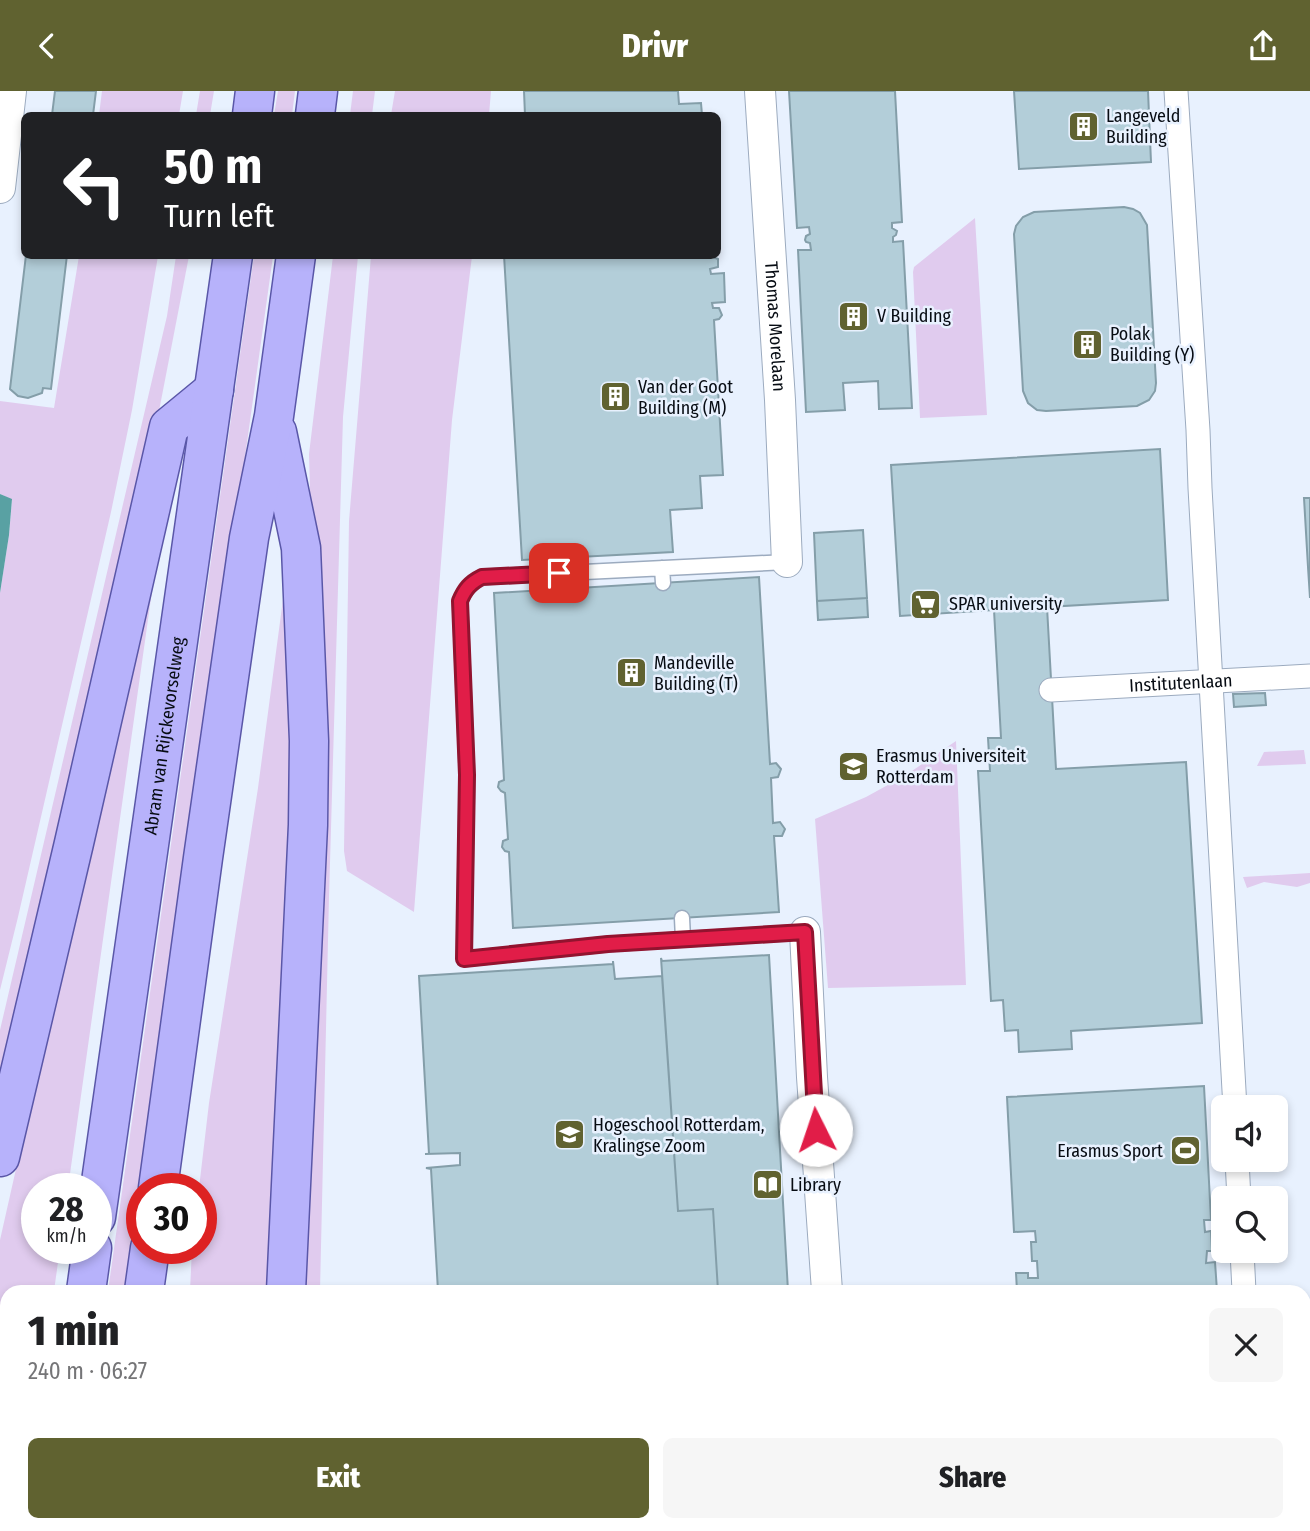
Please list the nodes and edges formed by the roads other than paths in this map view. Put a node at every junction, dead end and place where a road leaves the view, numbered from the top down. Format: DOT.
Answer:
graph roads {
  1 [pos="11,91"];
  2 [pos="255,91"];
  3 [pos="318,91"];
  4 [pos="760,91"];
  5 [pos="1176,91"];
  6 [pos="252,112"];
  7 [pos="315,112"];
  8 [pos="0,188"];
  9 [pos="232,259"];
  10 [pos="295,259"];
  11 [pos="214,390"];
  12 [pos="274,416"];
  13 [pos="787,562"];
  14 [pos="1310,675"];
  15 [pos="1212,681"];
  16 [pos="1051,690"];
  17 [pos="682,918"];
  18 [pos="805,932"];
  19 [pos="683,939"];
  20 [pos="1233,1095"];
  21 [pos="0,1157"];
  22 [pos="102,1173"];
  23 [pos="160,1173"];
  24 [pos="1243,1263"];
  25 [pos="90,1264"];
  26 [pos="148,1264"];
  27 [pos="162,1264"];
  28 [pos="87,1285"];
  29 [pos="145,1285"];
  30 [pos="164,1285"];
  31 [pos="286,1285"];
  32 [pos="827,1285"];
  33 [pos="1244,1285"];
  1 -- 8 [label="street"];
  2 -- 6 [label="main road"];
  3 -- 7 [label="main road"];
  4 -- 13 [label="street, Thomas Morelaan"];
  5 -- 15 [label="street"];
  9 -- 11 [label="main road, Abram van Rijckevorselweg"];
  10 -- 12 [label="main road"];
  11 -- 21 [label="main road"];
  11 -- 22 [label="main road, Abram van Rijckevorselweg"];
  12 -- 23 [label="main road"];
  12 -- 31 [label="main road"];
  13 -- 19 [label="lane"];
  14 -- 15 [label="street, Institutenlaan"];
  15 -- 16 [label="street, Institutenlaan"];
  15 -- 20 [label="street"];
  17 -- 19 [label="lane"];
  18 -- 19 [label="lane"];
  18 -- 32 [label="street"];
  24 -- 33 [label="street"];
  25 -- 28 [label="main road"];
  26 -- 29 [label="main road"];
  27 -- 30 [label="main road"];
}
